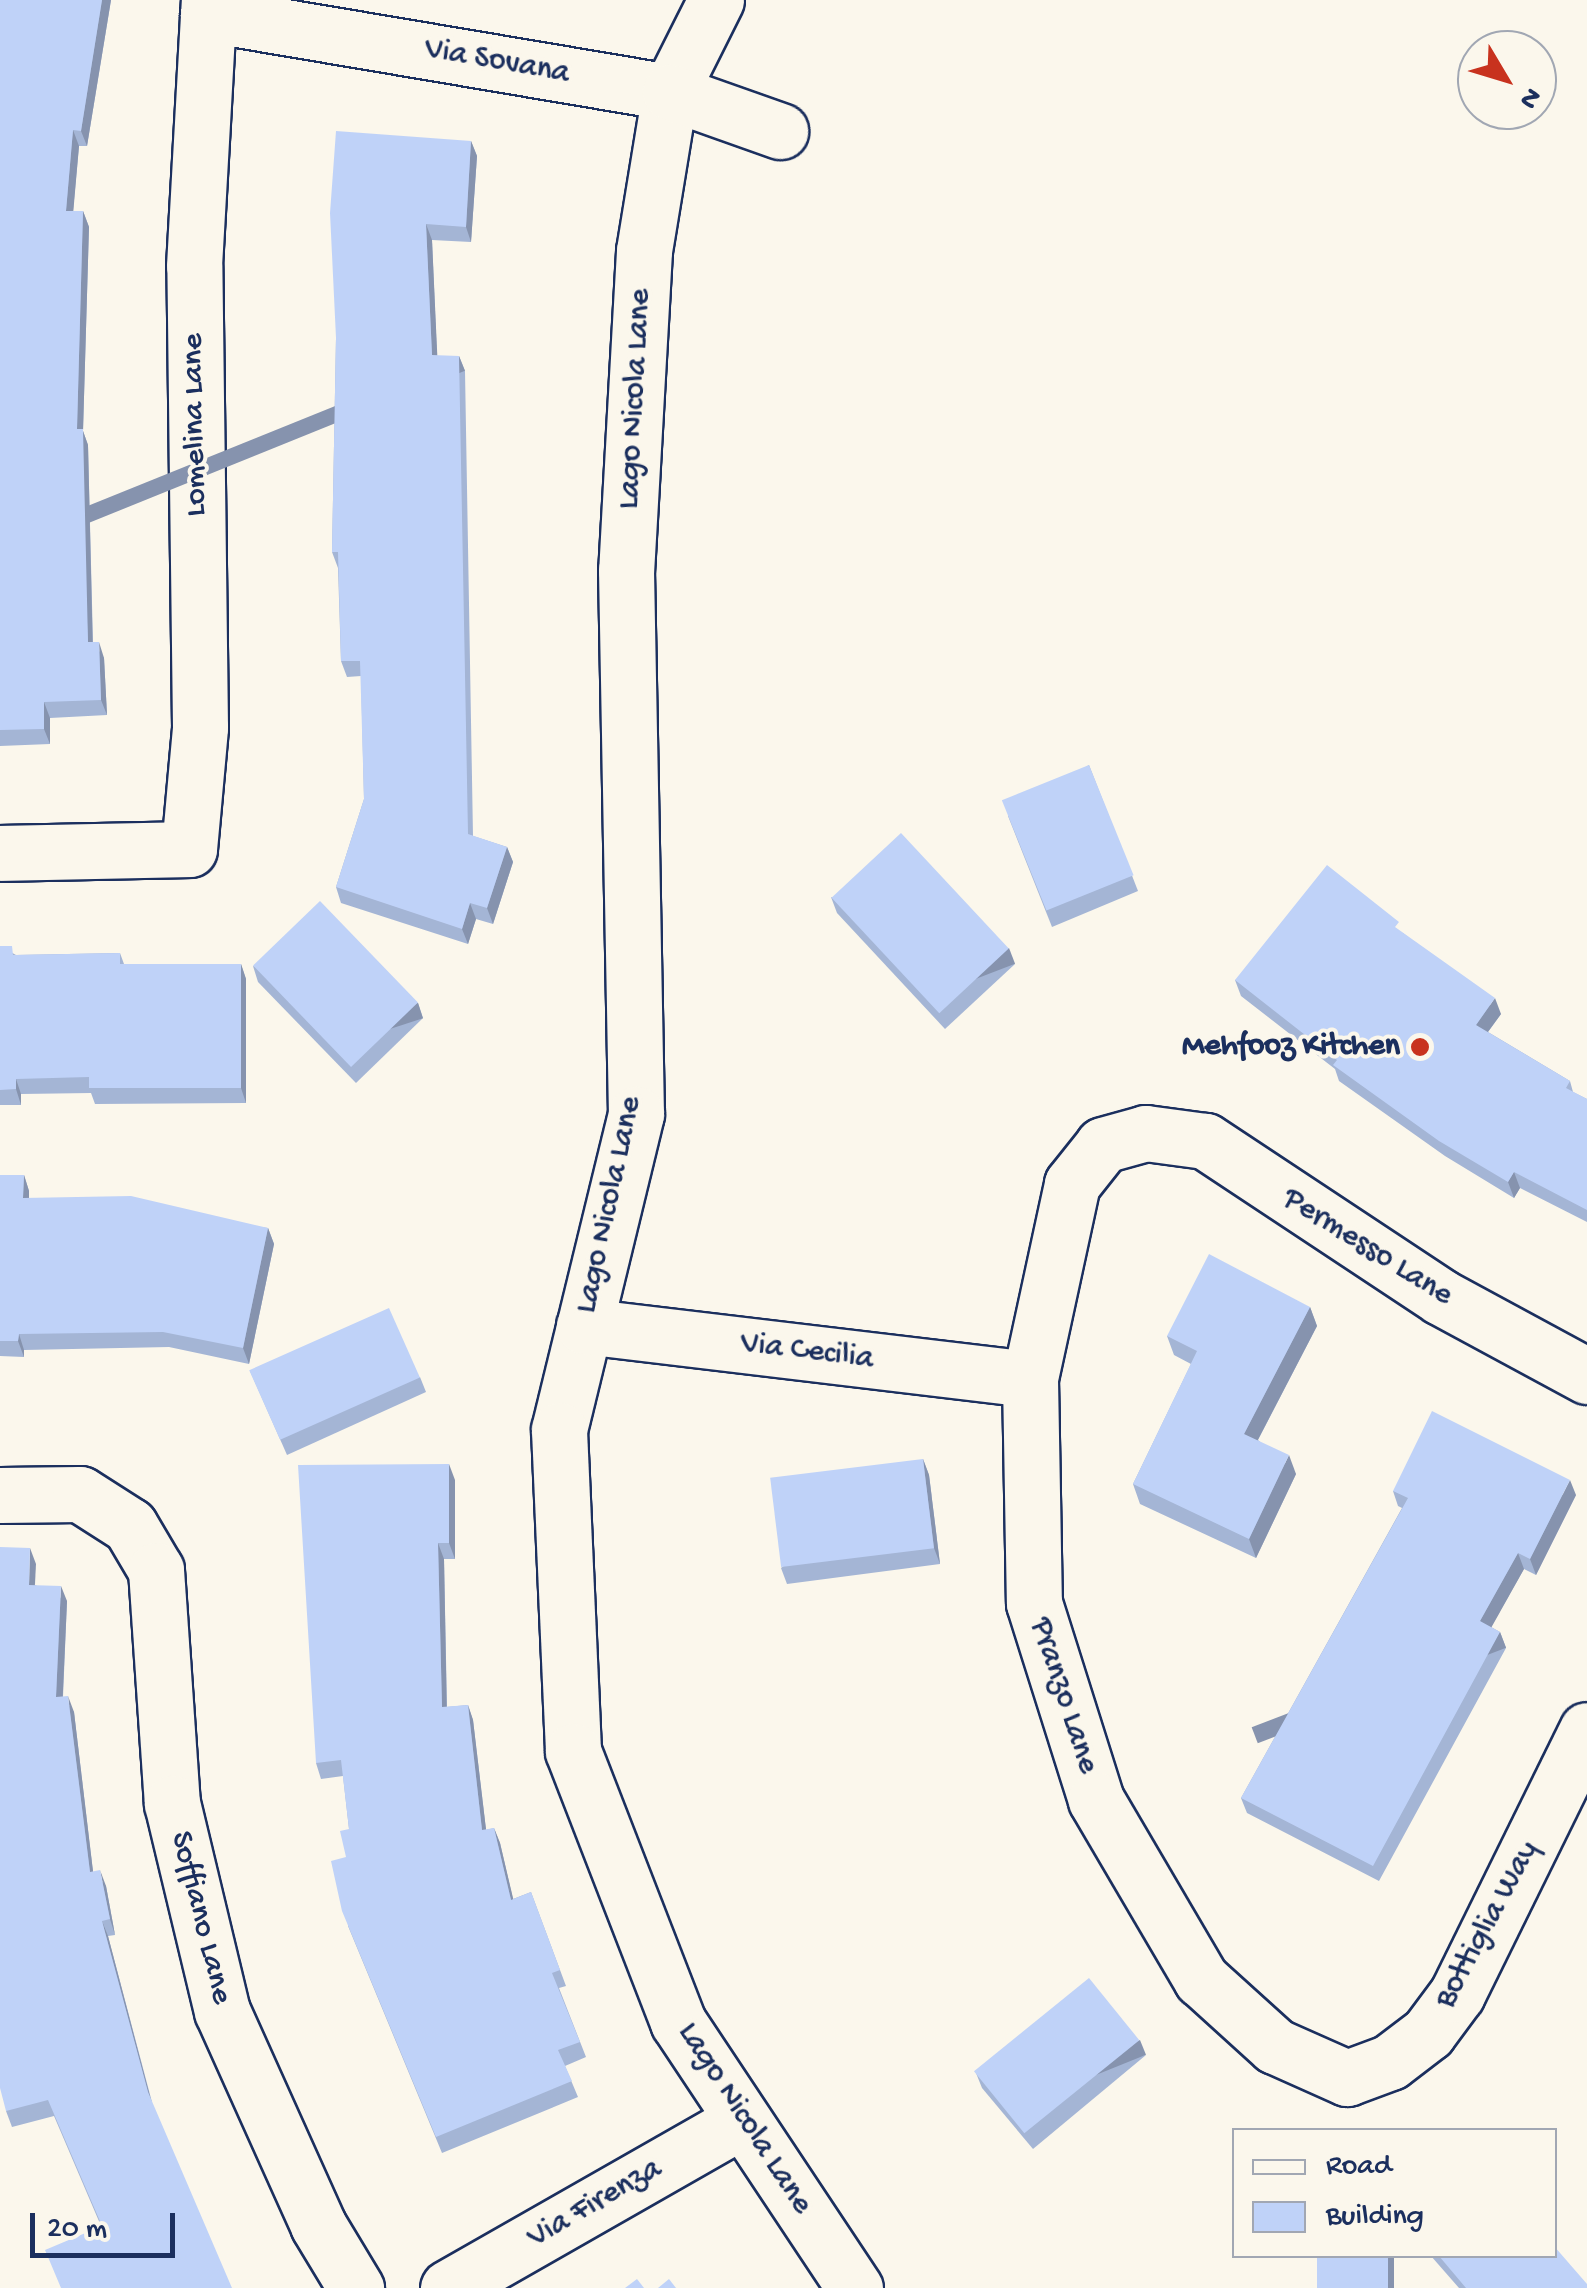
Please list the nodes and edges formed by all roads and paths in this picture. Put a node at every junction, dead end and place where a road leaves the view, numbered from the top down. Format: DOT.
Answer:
graph roads {
  1 [pos="716,0"];
  2 [pos="209,7"];
  3 [pos="670,92"];
  4 [pos="780,131"];
  5 [pos="0,853"];
  6 [pos="1146,1133"];
  7 [pos="584,1326"];
  8 [pos="1587,1376"];
  9 [pos="1030,1380"];
  10 [pos="0,1495"];
  11 [pos="1587,1730"];
  12 [pos="1346,2078"];
  13 [pos="743,2120"];
  14 [pos="356,2288"];
  15 [pos="448,2288"];
  16 [pos="856,2288"];
  1 -- 3 [label="street, Lago Nicola Lane"];
  2 -- 3 [label="street, Via Sovana"];
  2 -- 5 [label="street, Lomelina Lane"];
  3 -- 4 [label="street, Via Sovana"];
  3 -- 7 [label="street, Lago Nicola Lane"];
  6 -- 8 [label="street, Permesso Lane"];
  6 -- 9 [label="street, Pranzo Lane"];
  7 -- 9 [label="street, Via Cecilia"];
  7 -- 13 [label="street, Lago Nicola Lane"];
  9 -- 12 [label="street, Pranzo Lane"];
  10 -- 14 [label="street, Soffiano Lane"];
  11 -- 12 [label="street, Bottiglia Way"];
  13 -- 15 [label="street, Via Firenza"];
  13 -- 16 [label="street, Lago Nicola Lane"];
}
